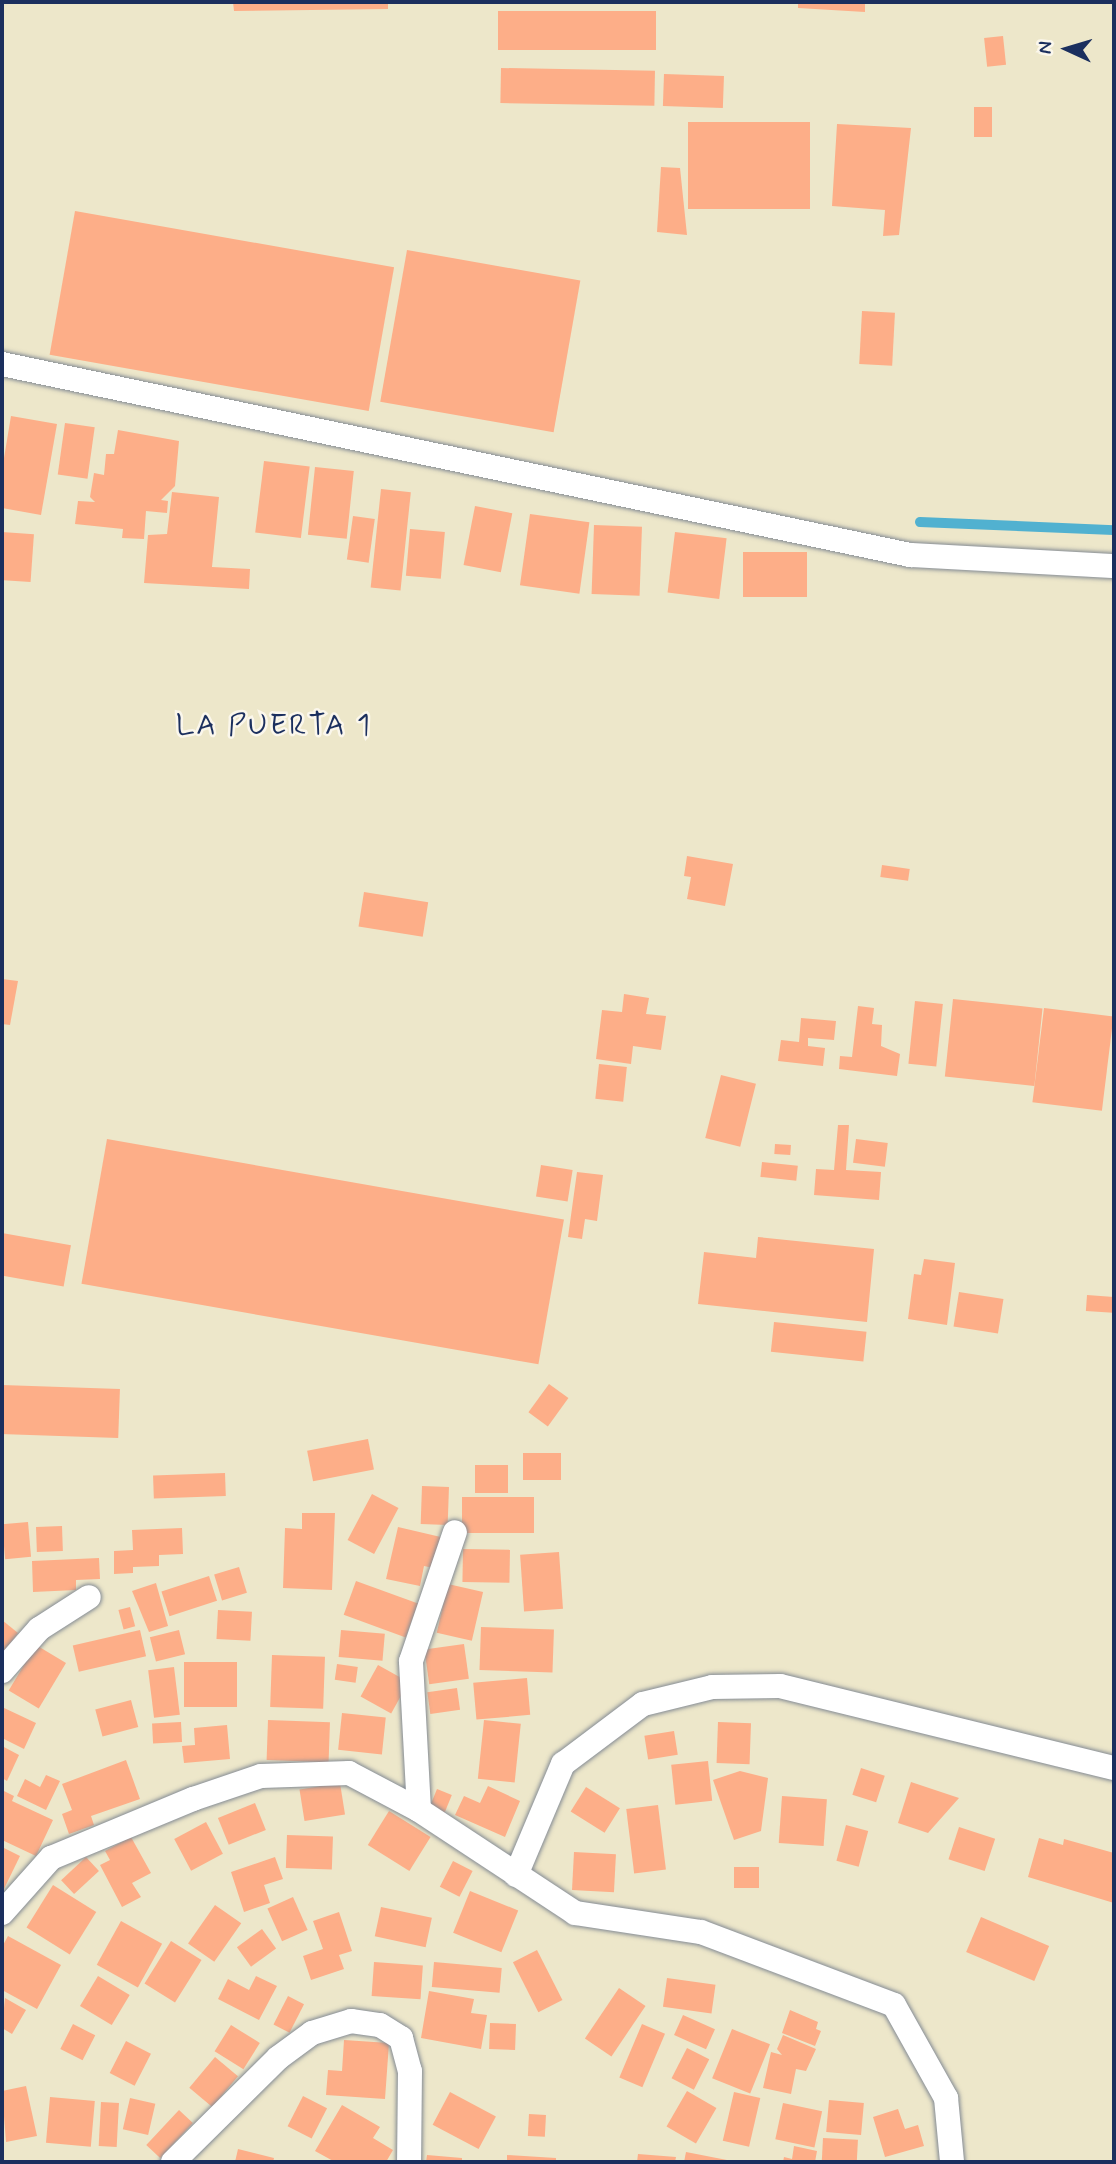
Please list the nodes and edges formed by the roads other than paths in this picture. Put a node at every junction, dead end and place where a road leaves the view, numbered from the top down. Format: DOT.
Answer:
graph roads {
  1 [pos="2,364"];
  2 [pos="1114,566"];
  3 [pos="455,1532"];
  4 [pos="89,1597"];
  5 [pos="2,1671"];
  6 [pos="1114,1768"];
  7 [pos="419,1810"];
  8 [pos="516,1875"];
  9 [pos="2,1913"];
  10 [pos="173,2162"];
  11 [pos="409,2162"];
  12 [pos="952,2162"];
  1 -- 2 [label="street"];
  3 -- 7 [label="street"];
  4 -- 5 [label="street"];
  6 -- 8 [label="street"];
  7 -- 8 [label="street"];
  7 -- 9 [label="street"];
  8 -- 12 [label="street"];
  10 -- 11 [label="street"];
}
